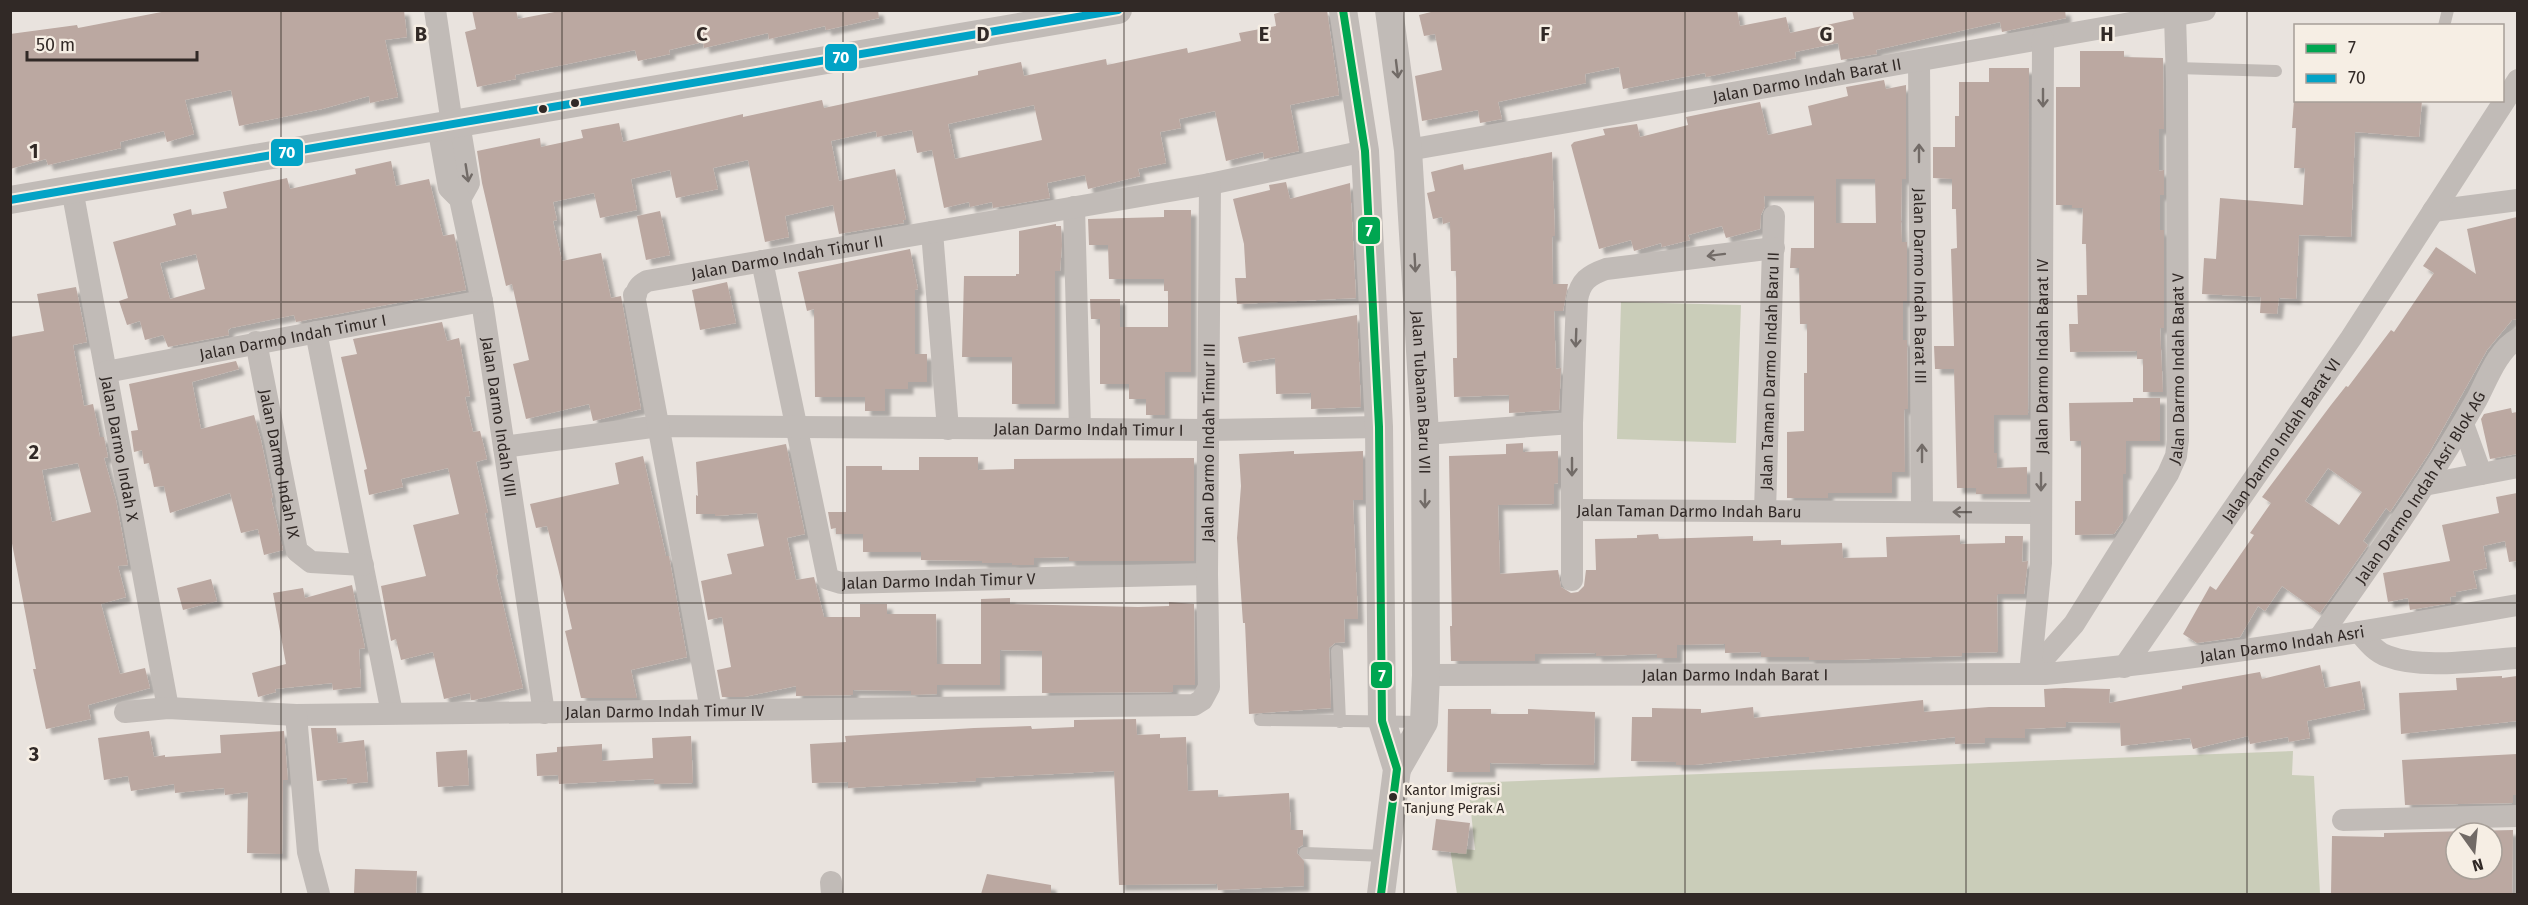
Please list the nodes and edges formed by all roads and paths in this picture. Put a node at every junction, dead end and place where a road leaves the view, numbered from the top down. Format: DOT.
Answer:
graph roads {
  1 [pos="435,10"];
  2 [pos="1118,10"];
  3 [pos="1343,10"];
  4 [pos="1389,10"];
  5 [pos="2205,10"];
  6 [pos="2175,16"];
  7 [pos="2120,18"];
  8 [pos="2043,39"];
  9 [pos="1919,61"];
  10 [pos="2177,68"];
  11 [pos="2276,71"];
  12 [pos="2517,80"];
  13 [pos="2504,100"];
  14 [pos="2503,102"];
  15 [pos="450,125"];
  16 [pos="1408,150"];
  17 [pos="1365,151"];
  18 [pos="1210,184"];
  19 [pos="72,189"];
  20 [pos="10,200"];
  21 [pos="2517,200"];
  22 [pos="1074,207"];
  23 [pos="2433,211"];
  24 [pos="1774,216"];
  25 [pos="932,232"];
  26 [pos="1774,248"];
  27 [pos="762,261"];
  28 [pos="482,301"];
  29 [pos="316,332"];
  30 [pos="2517,339"];
  31 [pos="256,342"];
  32 [pos="106,372"];
  33 [pos="1572,423"];
  34 [pos="2463,424"];
  35 [pos="659,426"];
  36 [pos="797,427"];
  37 [pos="1379,427"];
  38 [pos="948,429"];
  39 [pos="1080,429"];
  40 [pos="1209,430"];
  41 [pos="1425,434"];
  42 [pos="504,447"];
  43 [pos="2517,467"];
  44 [pos="2481,474"];
  45 [pos="2424,485"];
  46 [pos="1572,510"];
  47 [pos="1765,511"];
  48 [pos="1922,511"];
  49 [pos="2041,513"];
  50 [pos="363,565"];
  51 [pos="1207,574"];
  52 [pos="1572,580"];
  53 [pos="2517,605"];
  54 [pos="2359,632"];
  55 [pos="2320,637"];
  56 [pos="1337,651"];
  57 [pos="2517,658"];
  58 [pos="2124,667"];
  59 [pos="2037,674"];
  60 [pos="1426,675"];
  61 [pos="1202,700"];
  62 [pos="168,708"];
  63 [pos="711,710"];
  64 [pos="125,712"];
  65 [pos="392,713"];
  66 [pos="544,713"];
  67 [pos="296,716"];
  68 [pos="1260,720"];
  69 [pos="1382,721"];
  70 [pos="1340,722"];
  71 [pos="1424,722"];
  72 [pos="1397,769"];
  73 [pos="2517,816"];
  74 [pos="2343,820"];
  75 [pos="1305,853"];
  76 [pos="1386,855"];
  77 [pos="319,894"];
  78 [pos="1382,894"];
  1 -- 15 [label="street"];
  2 -- 15 [label="street"];
  3 -- 17 [label="street"];
  4 -- 16 [label="street, Jalan Tubanan Baru VII, one-way"];
  5 -- 6 [label="street, Jalan Darmo Indah Barat II"];
  6 -- 7 [label="street, Jalan Darmo Indah Barat II"];
  6 -- 10 [label="street, Jalan Darmo Indah Barat V"];
  7 -- 8 [label="street, Jalan Darmo Indah Barat II"];
  8 -- 9 [label="street, Jalan Darmo Indah Barat II"];
  8 -- 49 [label="street, Jalan Darmo Indah Barat IV, one-way"];
  9 -- 16 [label="street, Jalan Darmo Indah Barat II"];
  48 -- 9 [label="street, Jalan Darmo Indah Barat III, one-way"];
  10 -- 11 [label="lane"];
  10 -- 59 [label="street, Jalan Darmo Indah Barat V"];
  12 -- 13 [label="street, Jalan Darmo Indah Barat VI"];
  14 -- 23 [label="street, Jalan Darmo Indah Barat VI"];
  15 -- 19 [label="street"];
  15 -- 28 [label="street, Jalan Darmo Indah VIII"];
  16 -- 41 [label="street, Jalan Tubanan Baru VII, one-way"];
  17 -- 18 [label="street, Jalan Darmo Indah Timur II"];
  17 -- 37 [label="street"];
  18 -- 22 [label="street, Jalan Darmo Indah Timur II"];
  18 -- 40 [label="street, Jalan Darmo Indah Timur III"];
  19 -- 20 [label="street"];
  19 -- 32 [label="street, Jalan Darmo Indah X"];
  21 -- 23 [label="street"];
  22 -- 25 [label="street, Jalan Darmo Indah Timur II"];
  22 -- 39 [label="street"];
  23 -- 58 [label="street, Jalan Darmo Indah Barat VI"];
  24 -- 26 [label="street"];
  25 -- 27 [label="street, Jalan Darmo Indah Timur II"];
  25 -- 38 [label="street"];
  26 -- 33 [label="street, Jalan Taman Darmo Indah Baru II, one-way"];
  26 -- 47 [label="street, Jalan Taman Darmo Indah Baru II"];
  27 -- 35 [label="street, Jalan Darmo Indah Timur II"];
  27 -- 36 [label="street"];
  28 -- 29 [label="street, Jalan Darmo Indah Timur I"];
  28 -- 42 [label="street, Jalan Darmo Indah VIII"];
  29 -- 31 [label="street, Jalan Darmo Indah Timur I"];
  29 -- 50 [label="street"];
  30 -- 34 [label="street, Jalan Darmo Indah Asri Blok AG"];
  31 -- 32 [label="street, Jalan Darmo Indah Timur I"];
  31 -- 50 [label="street, Jalan Darmo Indah IX"];
  32 -- 62 [label="street, Jalan Darmo Indah X"];
  33 -- 41 [label="street"];
  33 -- 46 [label="street, Jalan Taman Darmo Indah Baru, one-way"];
  34 -- 44 [label="street"];
  34 -- 45 [label="street, Jalan Darmo Indah Asri Blok AG"];
  35 -- 36 [label="street, Jalan Darmo Indah Timur I"];
  35 -- 42 [label="street, Jalan Darmo Indah Timur I"];
  35 -- 63 [label="street, Jalan Darmo Indah Timur II"];
  36 -- 38 [label="street, Jalan Darmo Indah Timur I"];
  36 -- 51 [label="street, Jalan Darmo Indah Timur V"];
  37 -- 40 [label="street, Jalan Darmo Indah Timur I"];
  37 -- 69 [label="street"];
  38 -- 39 [label="street, Jalan Darmo Indah Timur I"];
  39 -- 40 [label="street, Jalan Darmo Indah Timur I"];
  40 -- 51 [label="street, Jalan Darmo Indah Timur III"];
  41 -- 60 [label="street, Jalan Tubanan Baru VII, one-way"];
  42 -- 66 [label="street, Jalan Darmo Indah VIII"];
  43 -- 44 [label="street"];
  44 -- 45 [label="street"];
  45 -- 55 [label="street, Jalan Darmo Indah Asri Blok AG"];
  46 -- 47 [label="street, Jalan Taman Darmo Indah Baru"];
  46 -- 52 [label="street"];
  47 -- 48 [label="street, Jalan Taman Darmo Indah Baru"];
  49 -- 48 [label="street, Jalan Taman Darmo Indah Baru, one-way"];
  49 -- 59 [label="street, Jalan Darmo Indah Barat IV"];
  50 -- 65 [label="street"];
  51 -- 61 [label="street, Jalan Darmo Indah Timur III"];
  53 -- 54 [label="street, Jalan Darmo Indah Asri"];
  54 -- 55 [label="street, Jalan Darmo Indah Asri"];
  54 -- 57 [label="street"];
  55 -- 58 [label="street, Jalan Darmo Indah Asri"];
  56 -- 70 [label="lane"];
  58 -- 59 [label="street, Jalan Darmo Indah Asri"];
  59 -- 60 [label="street, Jalan Darmo Indah Barat I"];
  60 -- 71 [label="street, Jalan Tubanan Baru VII"];
  61 -- 63 [label="street, Jalan Darmo Indah Timur IV"];
  62 -- 64 [label="street, Jalan Darmo Indah Timur IV"];
  62 -- 67 [label="street, Jalan Darmo Indah Timur IV"];
  63 -- 66 [label="street, Jalan Darmo Indah Timur IV"];
  65 -- 66 [label="street, Jalan Darmo Indah Timur IV"];
  65 -- 67 [label="street, Jalan Darmo Indah Timur IV"];
  67 -- 77 [label="street"];
  68 -- 70 [label="lane"];
  69 -- 70 [label="lane"];
  69 -- 71 [label="lane"];
  69 -- 72 [label="street"];
  71 -- 72 [label="street, Jalan Tubanan Baru VII"];
  72 -- 76 [label="street"];
  73 -- 74 [label="street"];
  75 -- 76 [label="lane"];
  76 -- 78 [label="street"];
}
